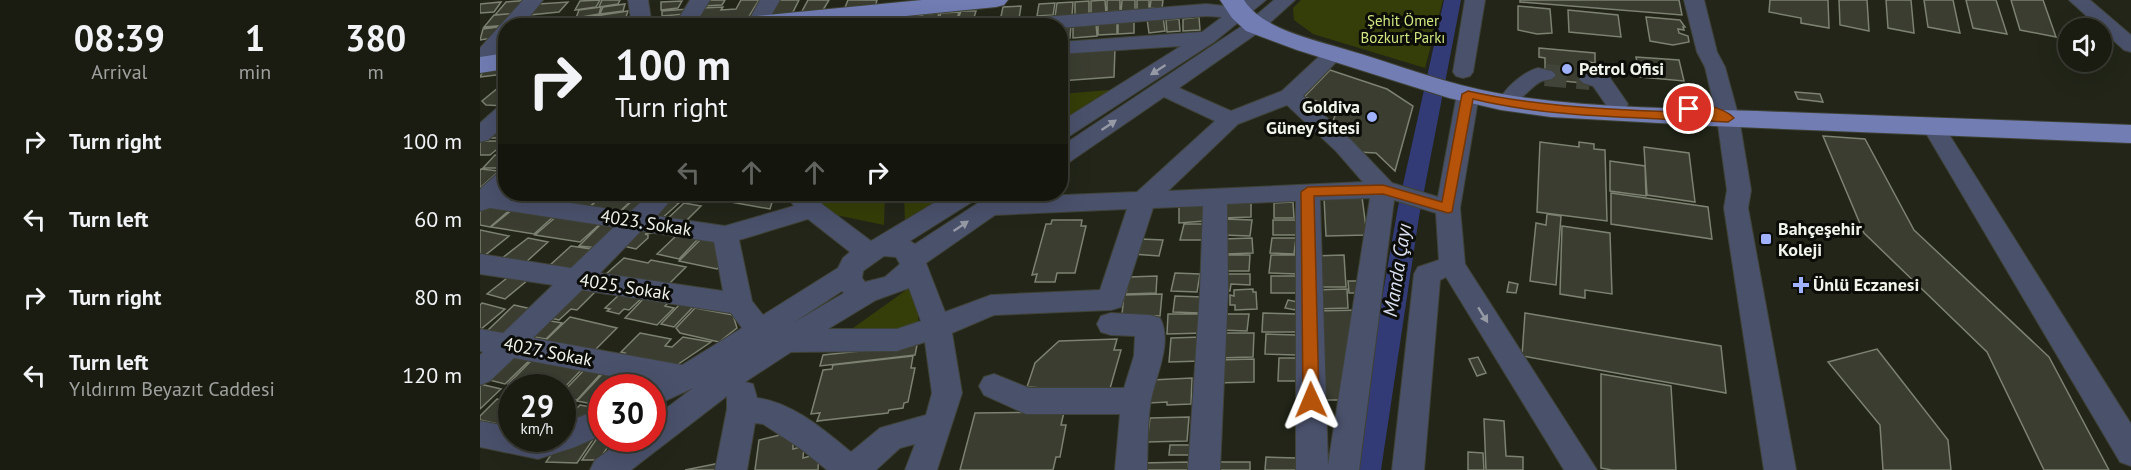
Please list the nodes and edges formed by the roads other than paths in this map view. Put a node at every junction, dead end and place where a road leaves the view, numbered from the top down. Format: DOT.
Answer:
graph roads {
  1 [pos="533,0"];
  2 [pos="638,0"];
  3 [pos="651,0"];
  4 [pos="700,0"];
  5 [pos="770,0"];
  6 [pos="985,0"];
  7 [pos="1475,0"];
  8 [pos="1694,0"];
  9 [pos="2079,0"];
  10 [pos="918,4"];
  11 [pos="1249,6"];
  12 [pos="837,7"];
  13 [pos="518,18"];
  14 [pos="641,18"];
  15 [pos="653,18"];
  16 [pos="689,18"];
  17 [pos="760,18"];
  18 [pos="779,18"];
  19 [pos="863,18"];
  20 [pos="869,18"];
  21 [pos="1068,21"];
  22 [pos="1207,38"];
  23 [pos="498,45"];
  24 [pos="2131,46"];
  25 [pos="1068,47"];
  26 [pos="1333,54"];
  27 [pos="487,64"];
  28 [pos="1545,75"];
  29 [pos="1418,76"];
  30 [pos="1590,79"];
  31 [pos="1461,85"];
  32 [pos="1162,88"];
  33 [pos="1514,94"];
  34 [pos="1290,96"];
  35 [pos="1617,104"];
  36 [pos="480,108"];
  37 [pos="498,110"];
  38 [pos="1718,115"];
  39 [pos="498,118"];
  40 [pos="1230,119"];
  41 [pos="1068,127"];
  42 [pos="1934,128"];
  43 [pos="2131,134"];
  44 [pos="480,135"];
  45 [pos="1068,153"];
  46 [pos="498,186"];
  47 [pos="1390,191"];
  48 [pos="1308,192"];
  49 [pos="1215,196"];
  50 [pos="481,200"];
  51 [pos="1068,200"];
  52 [pos="1143,200"];
  53 [pos="657,201"];
  54 [pos="956,201"];
  55 [pos="998,201"];
  56 [pos="804,202"];
  57 [pos="1448,208"];
  58 [pos="635,222"];
  59 [pos="725,235"];
  60 [pos="912,262"];
  61 [pos="480,264"];
  62 [pos="1452,265"];
  63 [pos="864,266"];
  64 [pos="577,279"];
  65 [pos="739,304"];
  66 [pos="1111,312"];
  67 [pos="937,327"];
  68 [pos="772,335"];
  69 [pos="480,340"];
  70 [pos="509,344"];
  71 [pos="740,369"];
  72 [pos="480,373"];
  73 [pos="686,378"];
  74 [pos="994,386"];
  75 [pos="666,388"];
  76 [pos="1136,401"];
  77 [pos="742,409"];
  78 [pos="938,424"];
  79 [pos="666,426"];
  80 [pos="588,427"];
  81 [pos="480,434"];
  82 [pos="631,452"];
  83 [pos="2131,452"];
  84 [pos="606,470"];
  85 [pos="731,470"];
  86 [pos="852,470"];
  87 [pos="921,470"];
  88 [pos="1131,470"];
  89 [pos="1204,470"];
  90 [pos="1311,470"];
  91 [pos="1343,470"];
  92 [pos="1408,470"];
  93 [pos="1581,470"];
  94 [pos="1780,470"];
  1 -- 13 [label="street"];
  2 -- 14 [label="street"];
  3 -- 15 [label="street"];
  4 -- 16 [label="street"];
  5 -- 17 [label="street"];
  6 -- 10 [label="main road"];
  7 -- 31 [label="street"];
  8 -- 38 [label="street"];
  9 -- 24 [label="street"];
  10 -- 20 [label="main road"];
  11 -- 21 [label="street"];
  11 -- 22 [label="street"];
  11 -- 26 [label="main road"];
  11 -- 29 [label="main road"];
  11 -- 32 [label="street"];
  12 -- 18 [label="main road"];
  12 -- 19 [label="main road"];
  22 -- 25 [label="street"];
  22 -- 41 [label="street, one-way"];
  23 -- 27 [label="street"];
  26 -- 29 [label="main road"];
  26 -- 34 [label="street"];
  28 -- 33 [label="street"];
  29 -- 31 [label="main road"];
  30 -- 35 [label="street"];
  31 -- 33 [label="main road"];
  31 -- 38 [label="main road"];
  31 -- 57 [label="street"];
  32 -- 40 [label="street"];
  45 -- 32 [label="street, one-way"];
  33 -- 35 [label="main road"];
  34 -- 40 [label="street"];
  34 -- 47 [label="street"];
  35 -- 38 [label="main road"];
  36 -- 37 [label="street"];
  38 -- 42 [label="main road"];
  38 -- 94 [label="street"];
  39 -- 44 [label="street"];
  40 -- 52 [label="street"];
  42 -- 43 [label="main road"];
  42 -- 83 [label="street"];
  46 -- 50 [label="street"];
  47 -- 48 [label="street"];
  47 -- 57 [label="street"];
  47 -- 91 [label="street"];
  48 -- 49 [label="street"];
  48 -- 90 [label="street"];
  49 -- 52 [label="street"];
  49 -- 89 [label="street"];
  50 -- 58 [label="street, 4023. Sokak"];
  51 -- 52 [label="street"];
  52 -- 66 [label="street"];
  53 -- 58 [label="street"];
  54 -- 63 [label="street"];
  60 -- 55 [label="street, one-way"];
  56 -- 59 [label="street, 4023. Sokak"];
  56 -- 63 [label="street"];
  57 -- 62 [label="street"];
  58 -- 59 [label="street, 4023. Sokak"];
  58 -- 64 [label="street"];
  59 -- 65 [label="street"];
  60 -- 63 [label="street"];
  60 -- 63 [label="street"];
  60 -- 67 [label="street"];
  61 -- 64 [label="street, 4025. Sokak"];
  62 -- 92 [label="street"];
  62 -- 93 [label="street, one-way"];
  63 -- 68 [label="street"];
  64 -- 65 [label="street, 4025. Sokak"];
  64 -- 70 [label="street"];
  65 -- 68 [label="street"];
  66 -- 67 [label="street"];
  66 -- 76 [label="street"];
  67 -- 68 [label="street"];
  67 -- 78 [label="street"];
  68 -- 71 [label="street"];
  68 -- 73 [label="street"];
  69 -- 70 [label="street, 4027. Sokak"];
  70 -- 72 [label="street"];
  70 -- 73 [label="street, 4027. Sokak"];
  71 -- 77 [label="street"];
  71 -- 79 [label="street"];
  73 -- 75 [label="street"];
  74 -- 76 [label="street"];
  76 -- 88 [label="street"];
  77 -- 85 [label="street"];
  77 -- 86 [label="street"];
  78 -- 86 [label="street"];
  78 -- 87 [label="street"];
  80 -- 81 [label="street"];
  82 -- 84 [label="street"];
}
